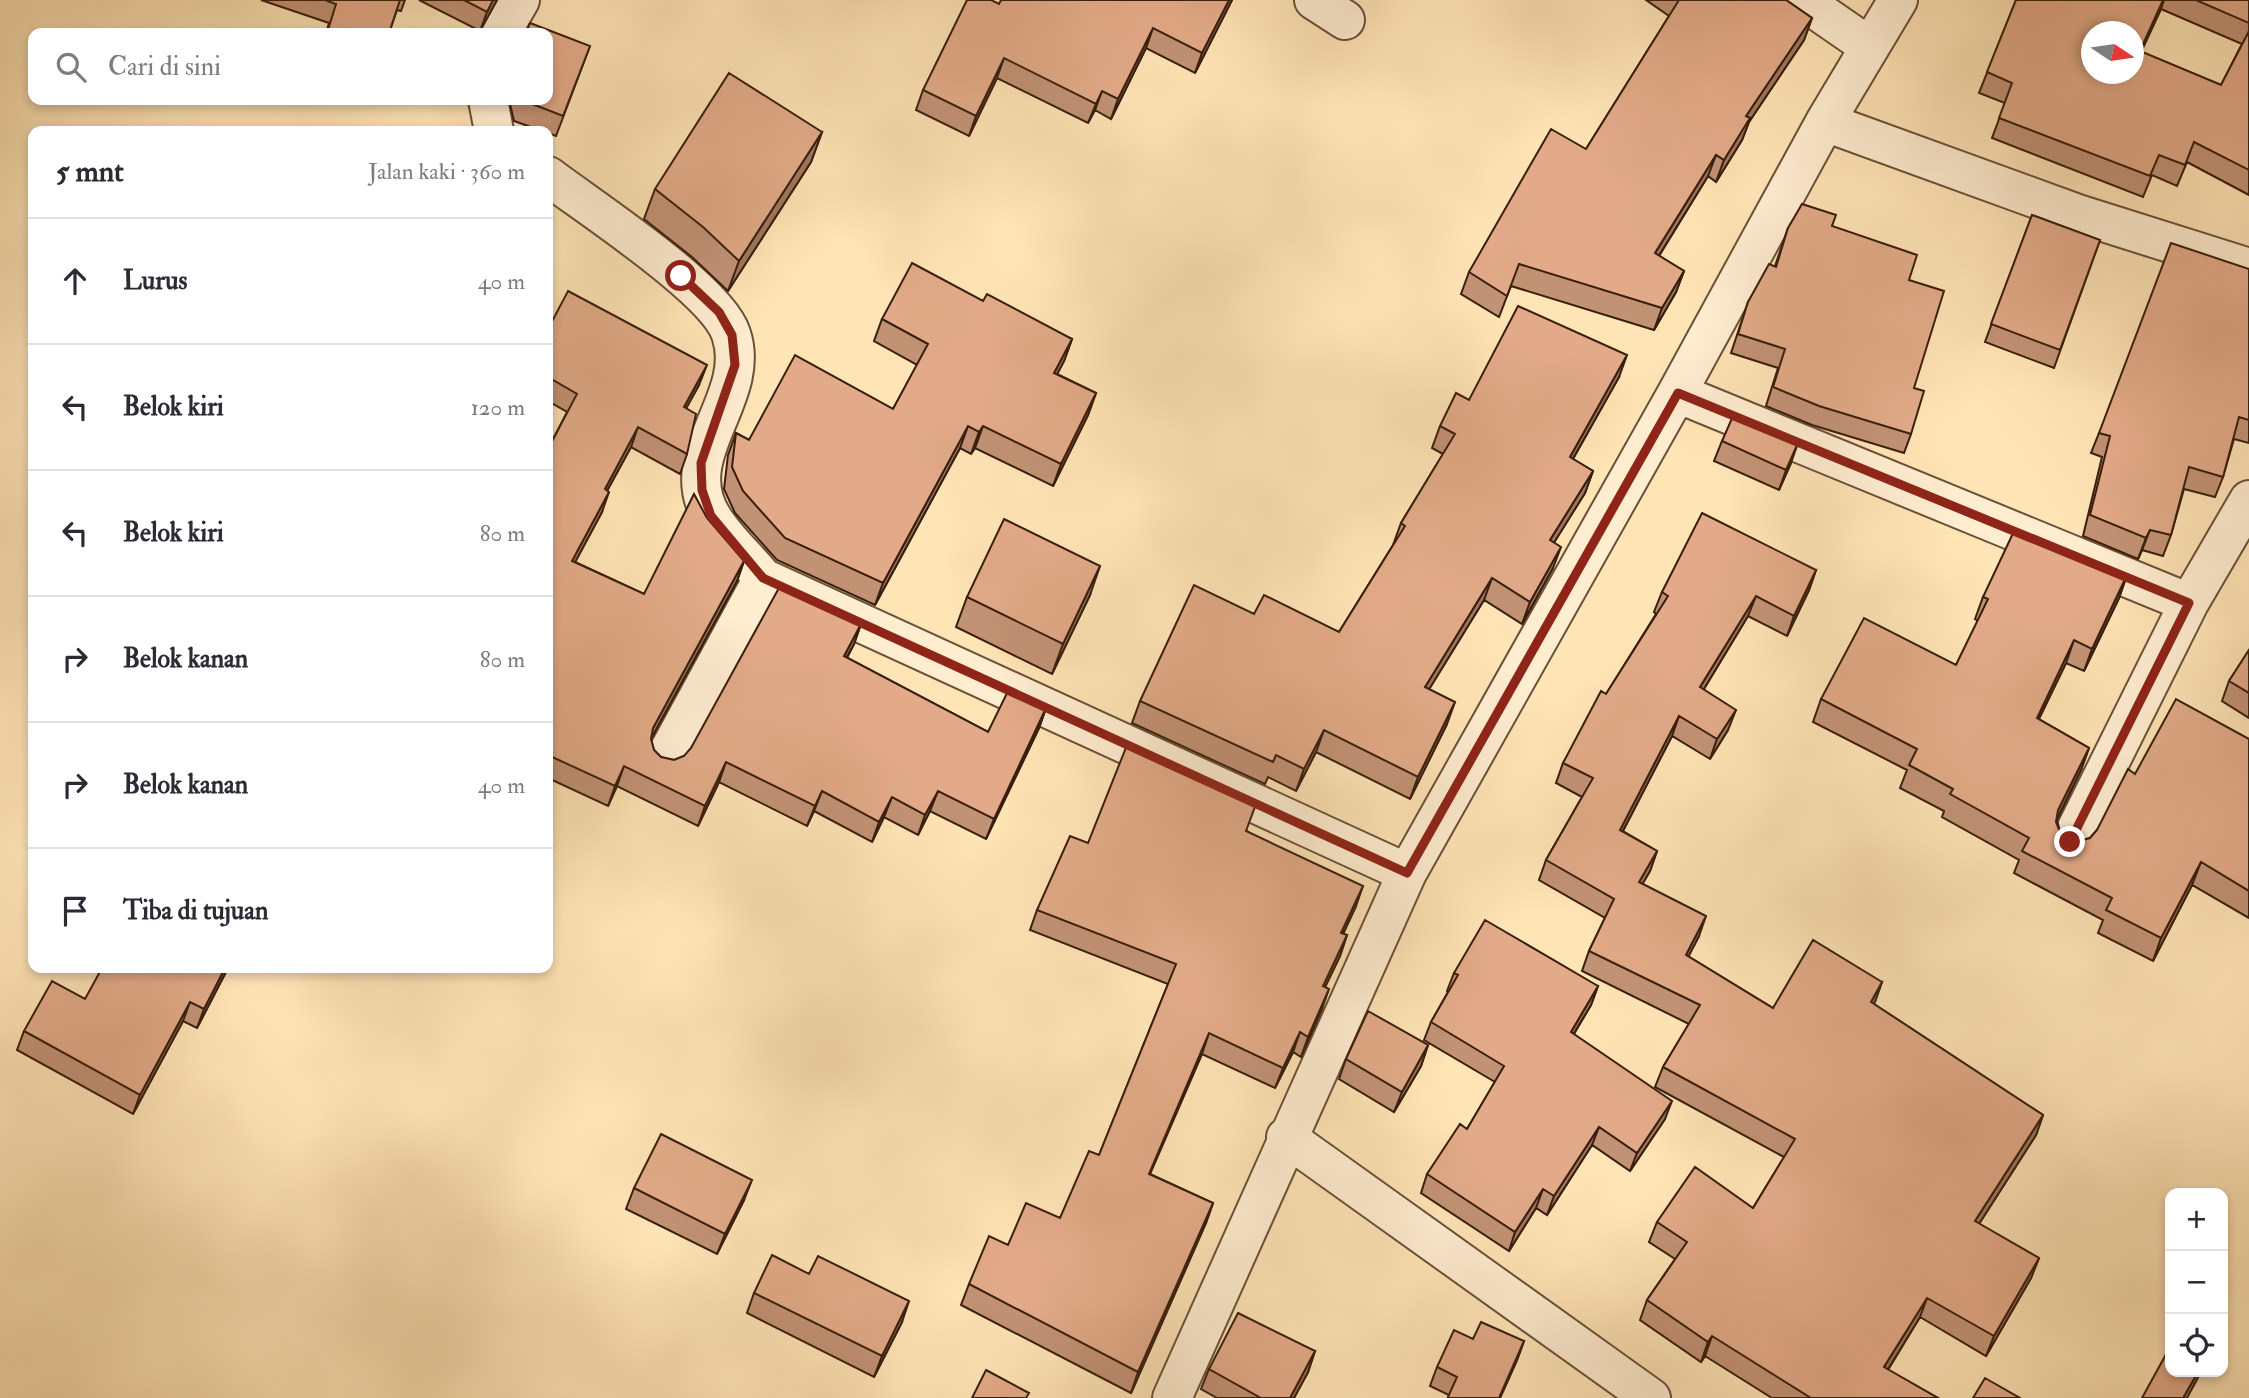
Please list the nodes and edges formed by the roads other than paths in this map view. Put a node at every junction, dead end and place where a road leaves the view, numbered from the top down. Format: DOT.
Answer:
graph roads {
  1 [pos="520,0"];
  2 [pos="1802,0"];
  3 [pos="1898,0"];
  4 [pos="504,28"];
  5 [pos="1870,47"];
  6 [pos="489,105"];
  7 [pos="1825,122"];
  8 [pos="493,126"];
  9 [pos="553,180"];
  10 [pos="2249,268"];
  11 [pos="1678,393"];
  12 [pos="2249,500"];
  13 [pos="763,578"];
  14 [pos="2189,603"];
  15 [pos="2150,686"];
  16 [pos="2183,705"];
  17 [pos="665,758"];
  18 [pos="2070,842"];
  19 [pos="1407,873"];
  20 [pos="1286,1137"];
  21 [pos="1172,1398"];
  22 [pos="1651,1398"];
  1 -- 4 [label="street"];
  2 -- 5 [label="street"];
  3 -- 5 [label="street"];
  5 -- 7 [label="street"];
  6 -- 8 [label="street"];
  7 -- 10 [label="street"];
  7 -- 11 [label="street"];
  9 -- 13 [label="street"];
  11 -- 14 [label="street"];
  11 -- 19 [label="street"];
  12 -- 14 [label="street"];
  13 -- 17 [label="street"];
  13 -- 19 [label="street"];
  14 -- 15 [label="street"];
  15 -- 16 [label="street"];
  15 -- 18 [label="street"];
  19 -- 20 [label="street"];
  20 -- 21 [label="street"];
  20 -- 22 [label="street"];
}
